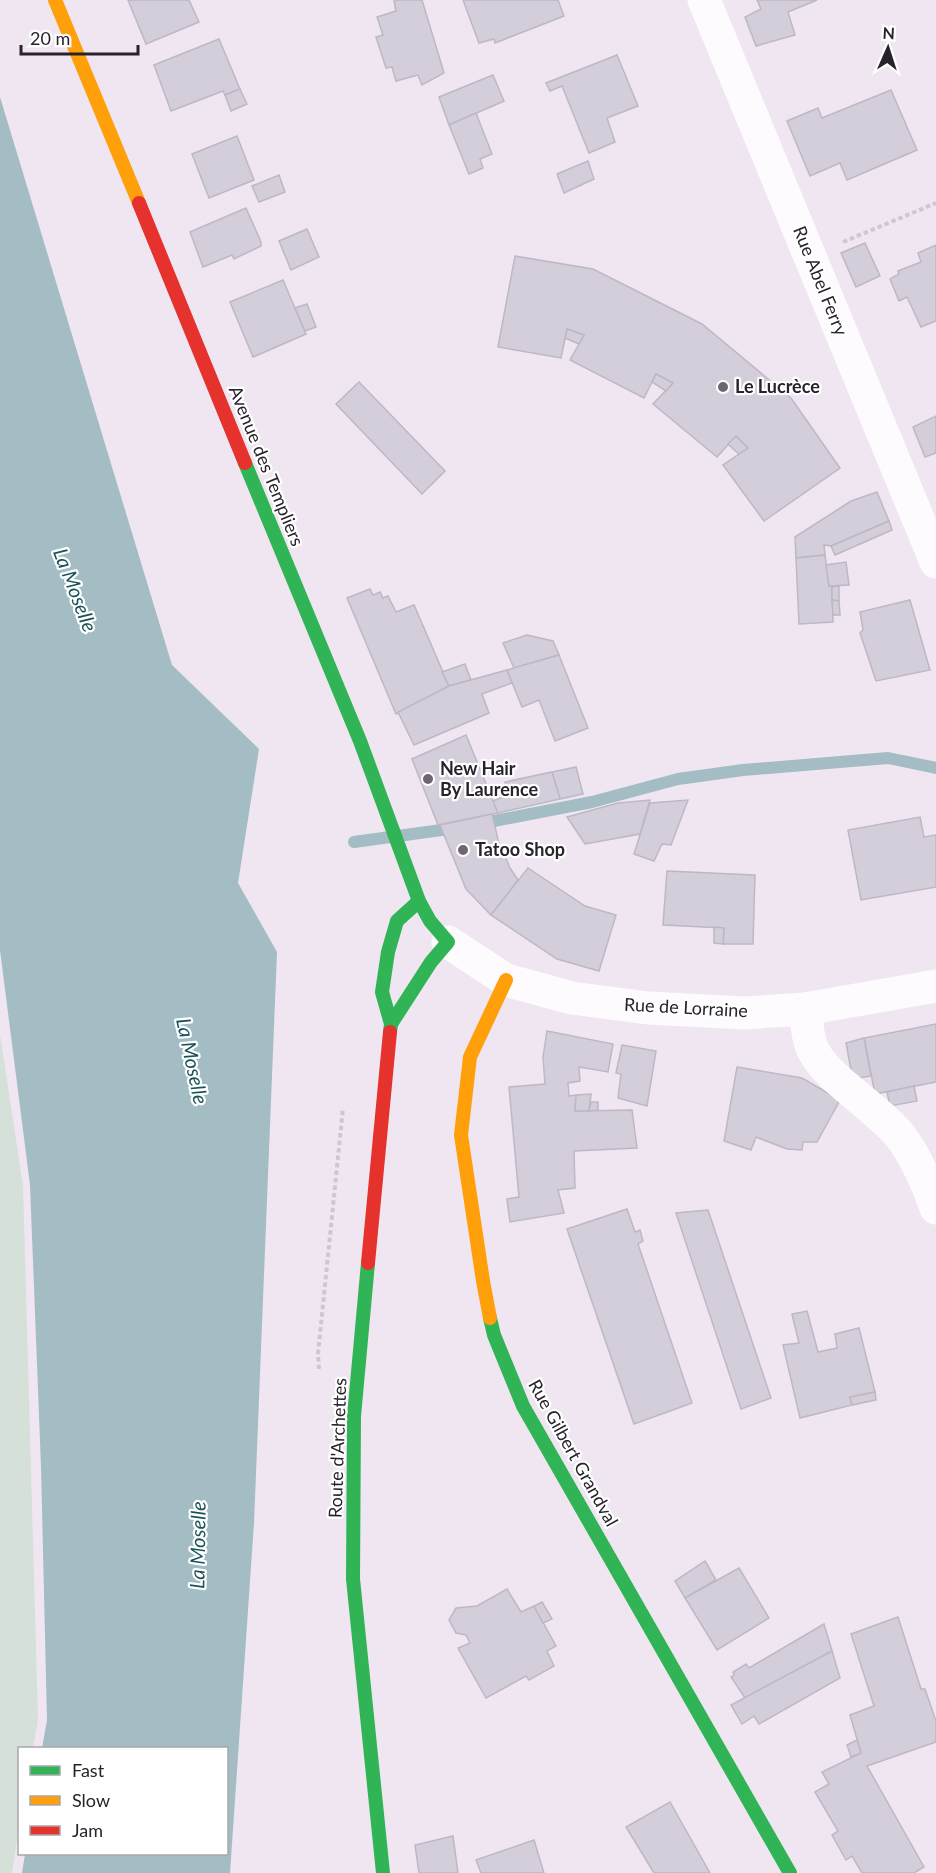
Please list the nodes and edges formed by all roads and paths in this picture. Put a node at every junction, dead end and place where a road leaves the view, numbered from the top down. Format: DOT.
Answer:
graph roads {
  1 [pos="55,0"];
  2 [pos="705,0"];
  3 [pos="936,203"];
  4 [pos="809,257"];
  5 [pos="936,562"];
  6 [pos="419,902"];
  7 [pos="448,942"];
  8 [pos="506,980"];
  9 [pos="936,986"];
  10 [pos="805,1009"];
  11 [pos="391,1024"];
  12 [pos="936,1208"];
  13 [pos="383,1873"];
  14 [pos="789,1873"];
  1 -- 6 [label="street, Avenue des Templiers"];
  2 -- 4 [label="street, Rue Abel Ferry"];
  3 -- 4 [label="path"];
  4 -- 5 [label="street, Rue Abel Ferry"];
  6 -- 7 [label="street, Avenue des Templiers"];
  6 -- 11 [label="street, Route d'Archettes"];
  7 -- 8 [label="street, Rue de Lorraine"];
  7 -- 11 [label="street, Route d'Archettes"];
  8 -- 10 [label="street, Rue de Lorraine"];
  8 -- 14 [label="street, Rue Gilbert Grandval"];
  9 -- 10 [label="street, Rue de Lorraine"];
  10 -- 12 [label="street"];
  11 -- 13 [label="street, Route d'Archettes"];
}
